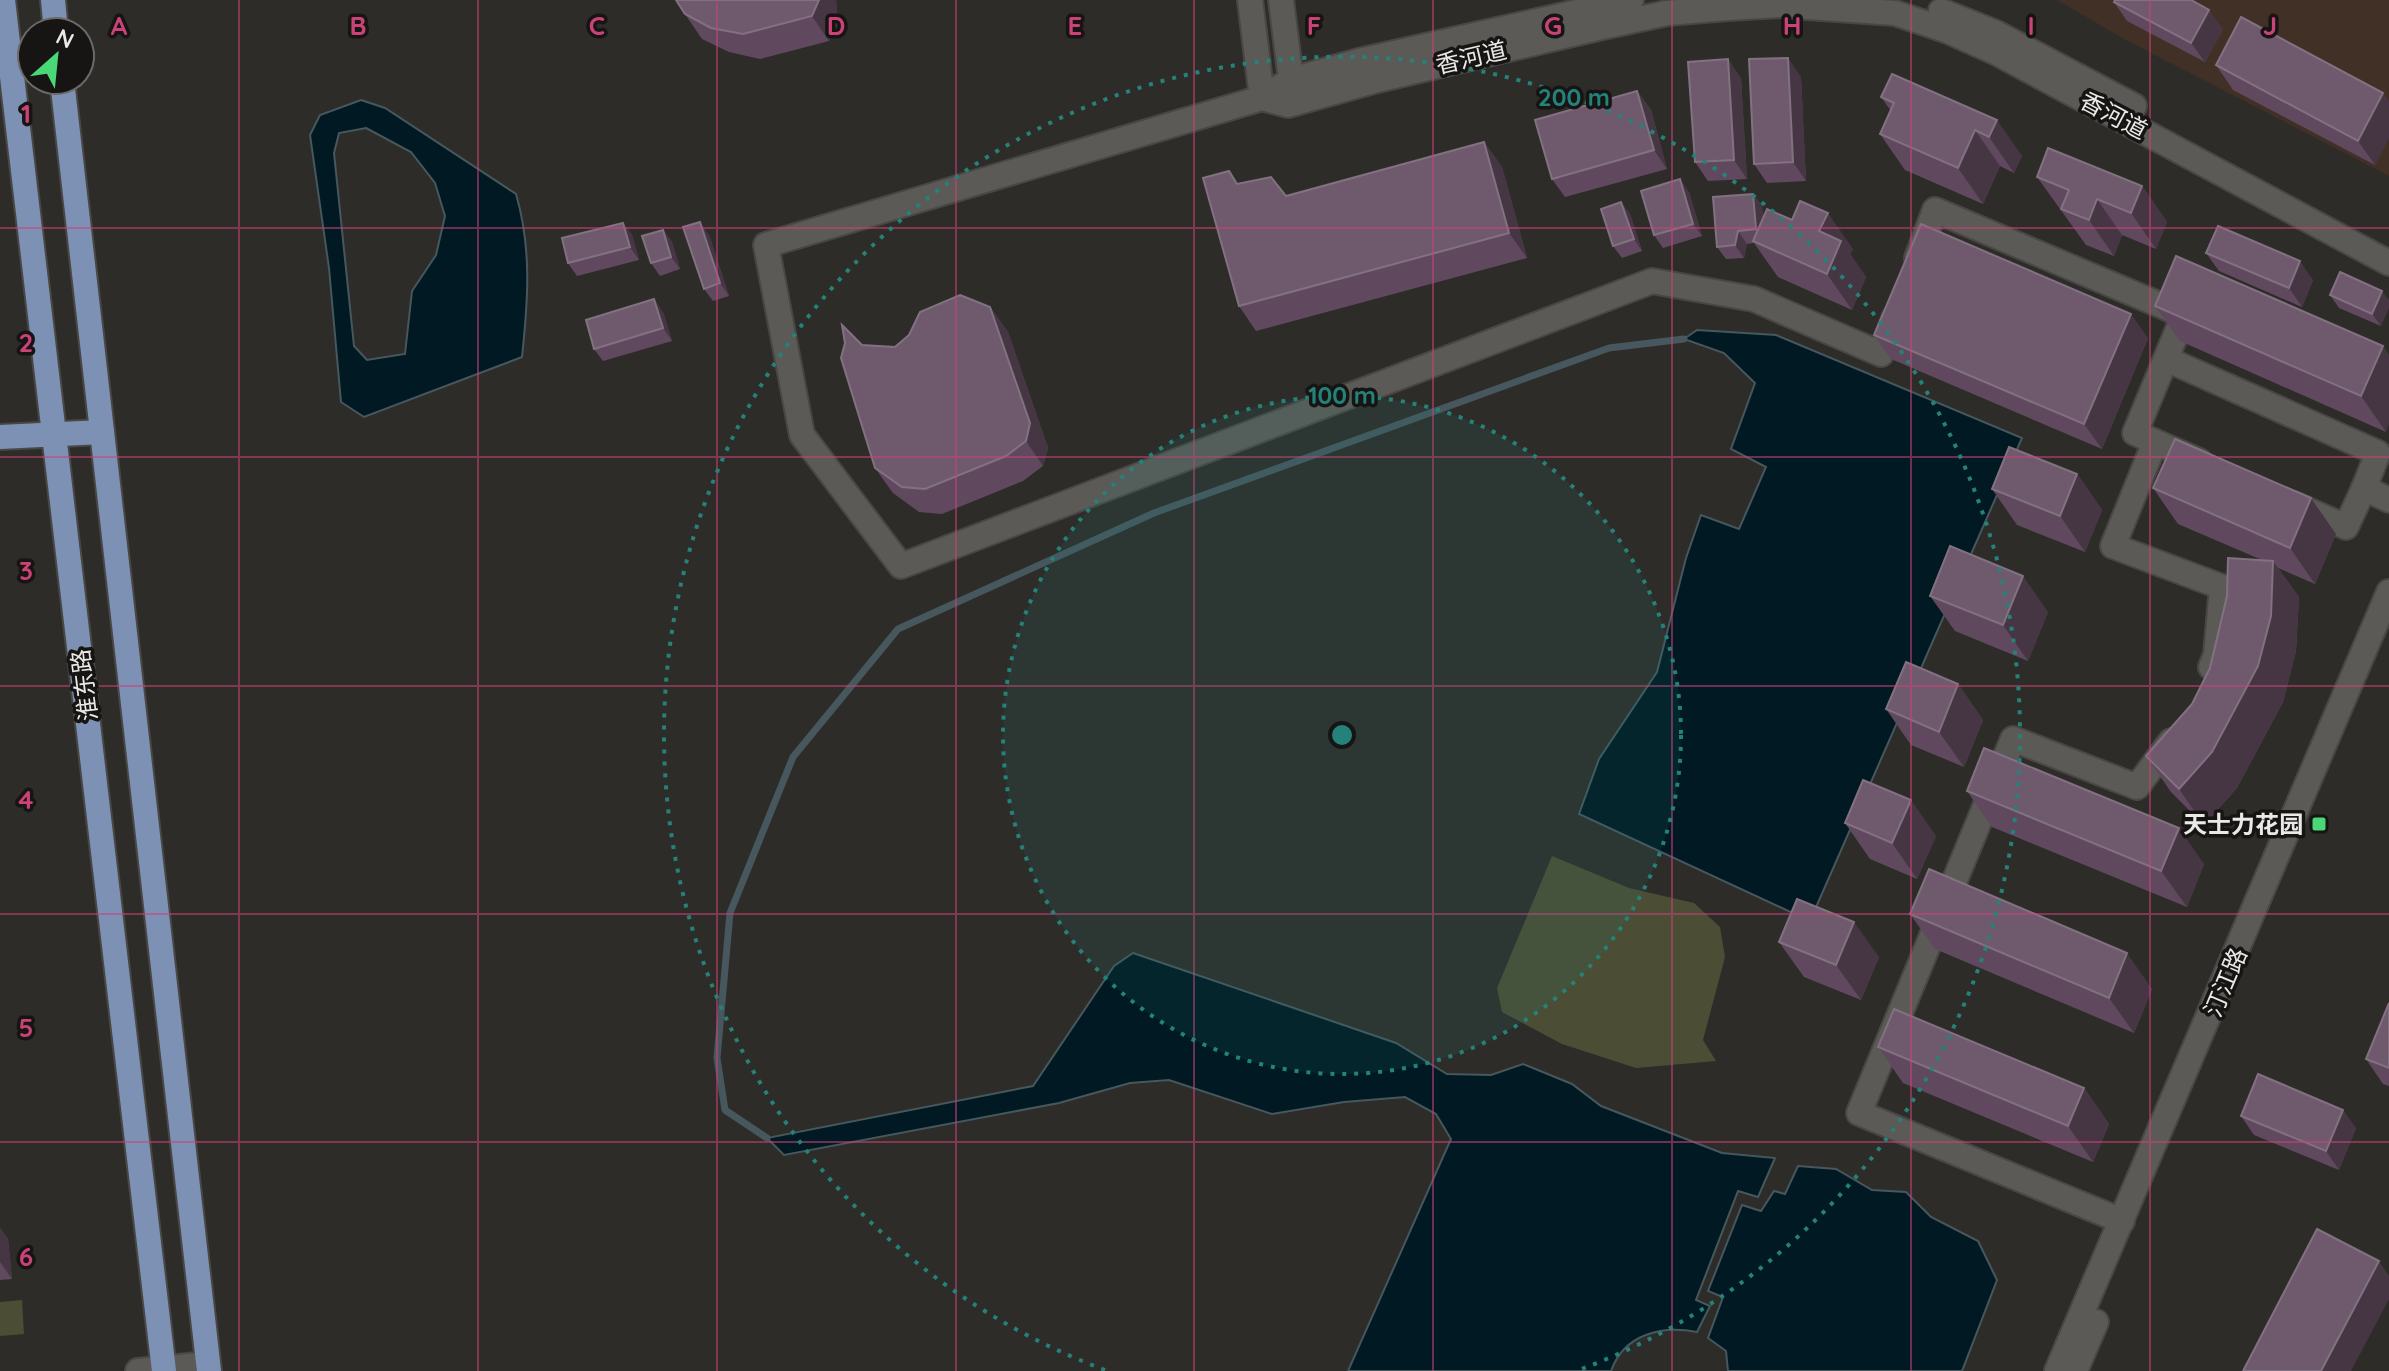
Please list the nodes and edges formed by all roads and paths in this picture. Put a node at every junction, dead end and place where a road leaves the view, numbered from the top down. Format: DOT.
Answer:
graph roads {
  1 [pos="3,0"];
  2 [pos="1250,0"];
  3 [pos="1281,0"];
  4 [pos="1631,0"];
  5 [pos="1904,0"];
  6 [pos="1291,80"];
  7 [pos="64,96"];
  8 [pos="1262,98"];
  9 [pos="1288,105"];
  10 [pos="2389,245"];
  11 [pos="2389,263"];
  12 [pos="2166,359"];
  13 [pos="102,432"];
  14 [pos="54,434"];
  15 [pos="0,437"];
  16 [pos="2155,442"];
  17 [pos="2223,472"];
  18 [pos="2364,488"];
  19 [pos="2278,496"];
  20 [pos="2389,500"];
  21 [pos="2389,592"];
  22 [pos="2389,625"];
  23 [pos="2200,691"];
  24 [pos="2181,727"];
  25 [pos="2122,1221"];
  26 [pos="209,1368"];
  27 [pos="164,1370"];
  28 [pos="138,1371"];
  29 [pos="2057,1371"];
  30 [pos="2075,1371"];
  1 -- 14 [label="main road, 淮东路"];
  2 -- 8 [label="street"];
  3 -- 6 [label="street"];
  4 -- 6 [label="street, 香河道"];
  5 -- 10 [label="street, 香河道"];
  6 -- 8 [label="street, 香河道"];
  6 -- 9 [label="street"];
  7 -- 13 [label="main road, 淮东路"];
  8 -- 9 [label="street"];
  8 -- 12 [label="street, 香河道"];
  9 -- 11 [label="street, 香河道"];
  12 -- 16 [label="street"];
  12 -- 18 [label="street"];
  13 -- 14 [label="main road"];
  13 -- 26 [label="main road, 淮东路"];
  14 -- 15 [label="main road"];
  14 -- 27 [label="main road, 淮东路"];
  16 -- 17 [label="street"];
  16 -- 23 [label="street"];
  18 -- 19 [label="street"];
  18 -- 20 [label="street"];
  21 -- 25 [label="street, 汀江路"];
  22 -- 30 [label="street, 汀江路"];
  24 -- 25 [label="street"];
  25 -- 29 [label="street, 汀江路"];
  26 -- 27 [label="street"];
  27 -- 28 [label="street"];
}
